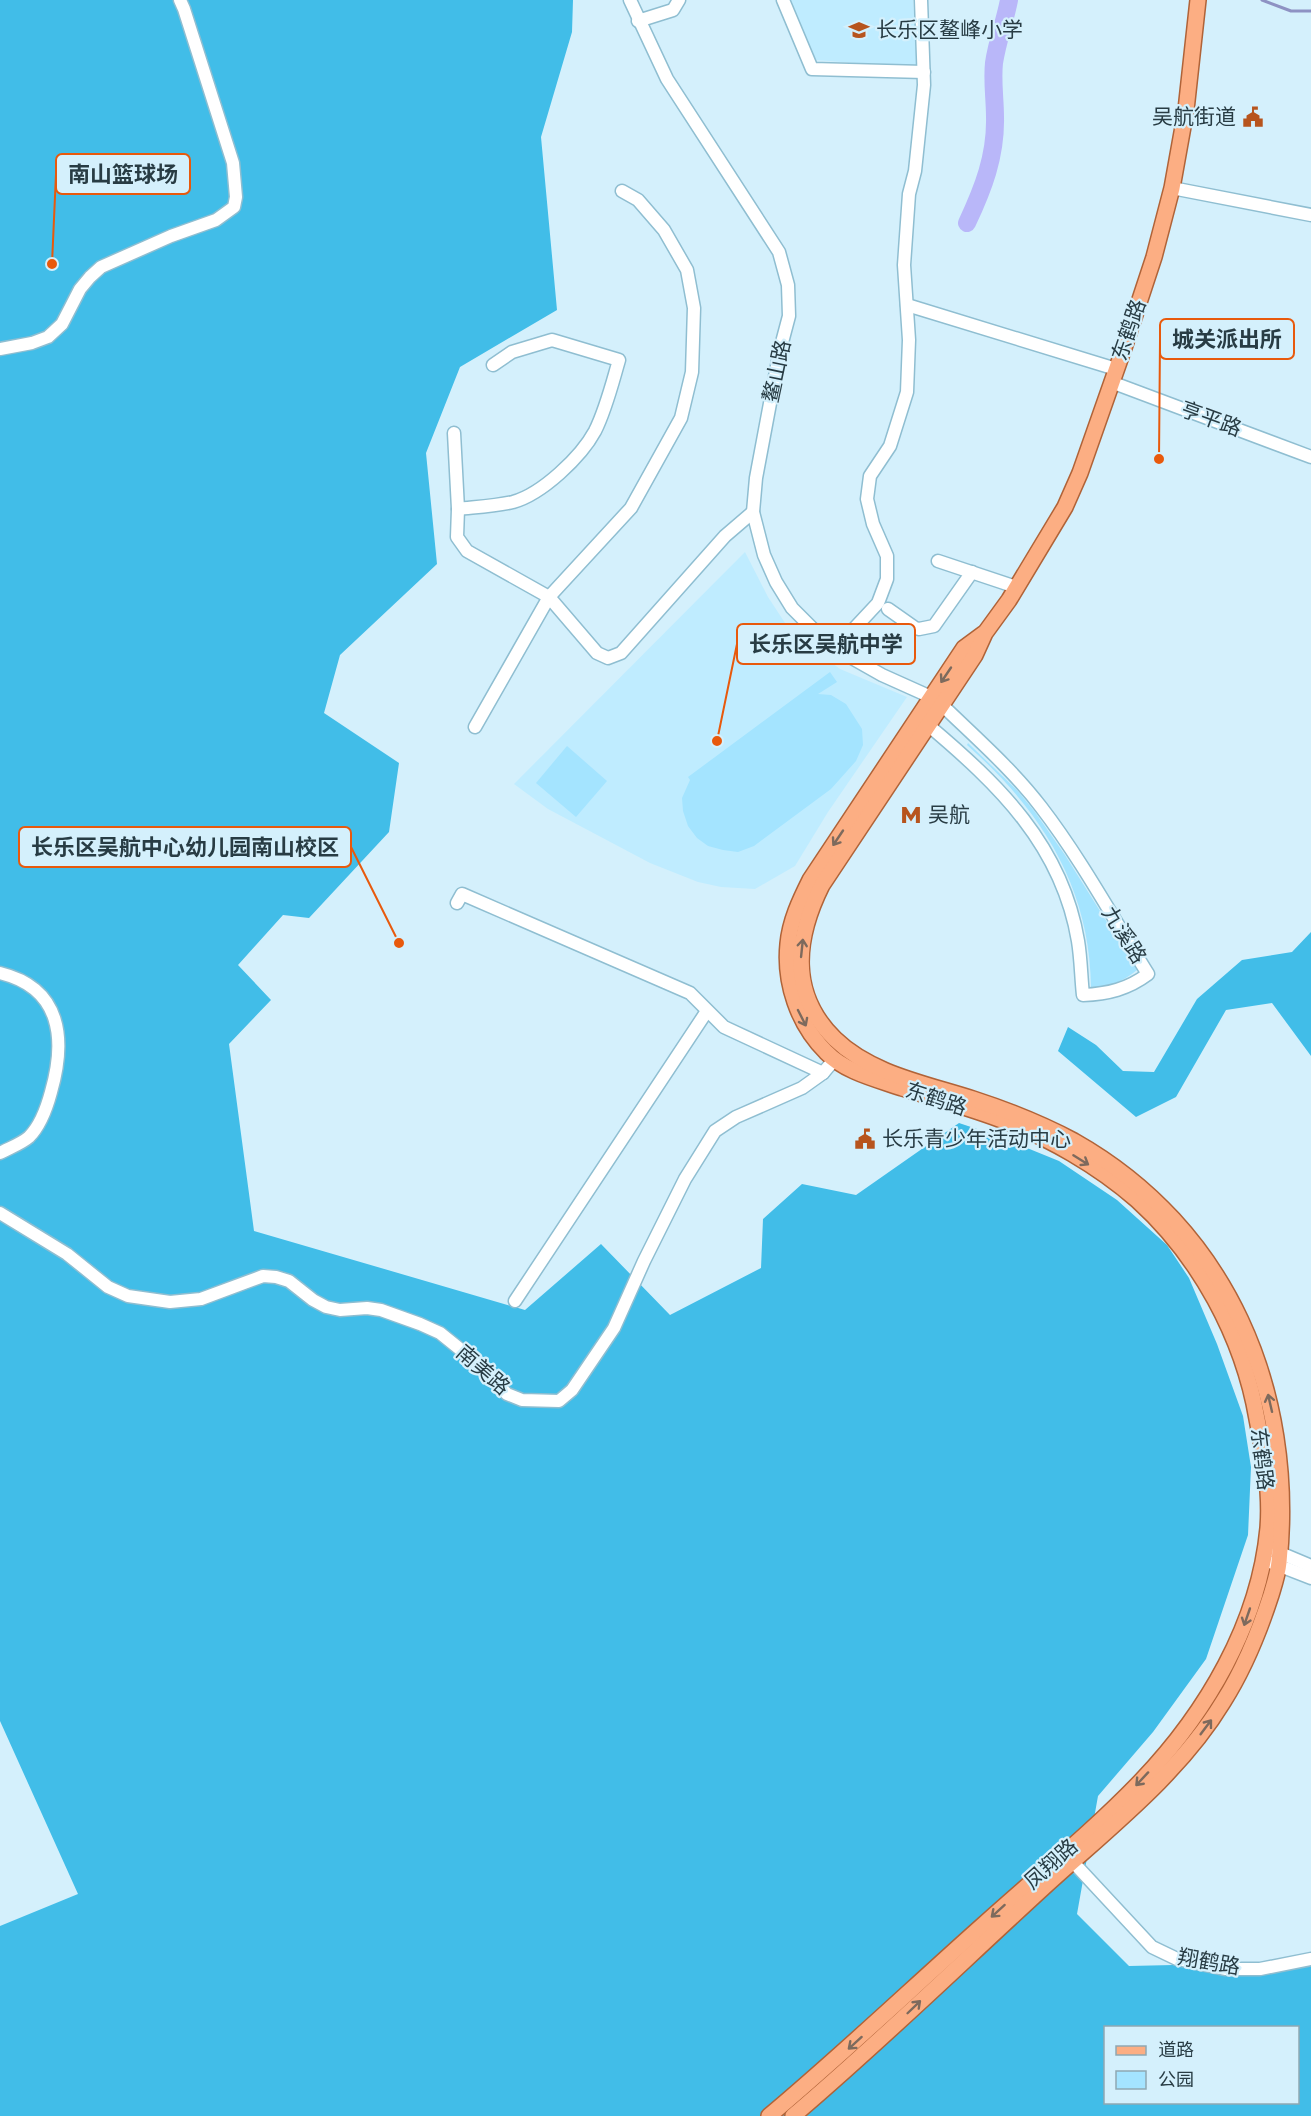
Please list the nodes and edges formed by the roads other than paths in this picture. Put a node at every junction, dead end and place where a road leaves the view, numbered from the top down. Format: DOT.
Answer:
graph roads {
  1 [pos="180,0"];
  2 [pos="630,0"];
  3 [pos="679,0"];
  4 [pos="783,0"];
  5 [pos="921,0"];
  6 [pos="1198,0"];
  7 [pos="638,21"];
  8 [pos="924,72"];
  9 [pos="1172,188"];
  10 [pos="622,191"];
  11 [pos="1311,215"];
  12 [pos="907,305"];
  13 [pos="0,349"];
  14 [pos="493,365"];
  15 [pos="1113,375"];
  16 [pos="454,433"];
  17 [pos="1311,457"];
  18 [pos="458,509"];
  19 [pos="753,512"];
  20 [pos="938,561"];
  21 [pos="972,572"];
  22 [pos="1016,587"];
  23 [pos="549,597"];
  24 [pos="888,609"];
  25 [pos="835,649"];
  26 [pos="936,701"];
  27 [pos="928,725"];
  28 [pos="475,727"];
  29 [pos="457,903"];
  30 [pos="0,973"];
  31 [pos="707,1011"];
  32 [pos="834,1060"];
  33 [pos="823,1073"];
  34 [pos="0,1153"];
  35 [pos="0,1213"];
  36 [pos="515,1301"];
  37 [pos="1272,1556"];
  38 [pos="1311,1566"];
  39 [pos="1311,1578"];
  40 [pos="1072,1861"];
  41 [pos="1311,1959"];
  42 [pos="769,2116"];
  43 [pos="793,2116"];
  1 -- 13 [label="street"];
  2 -- 7 [label="street, 鳌山路"];
  3 -- 7 [label="street"];
  4 -- 8 [label="street"];
  5 -- 8 [label="street"];
  6 -- 9 [label="main road, 东鹤路"];
  7 -- 19 [label="street, 鳌山路"];
  8 -- 12 [label="street"];
  9 -- 11 [label="street"];
  9 -- 15 [label="main road, 东鹤路"];
  10 -- 23 [label="street"];
  12 -- 15 [label="street, 亨平路"];
  12 -- 25 [label="street"];
  14 -- 18 [label="street"];
  15 -- 17 [label="street, 亨平路"];
  15 -- 22 [label="main road, 东鹤路"];
  16 -- 18 [label="street"];
  18 -- 23 [label="street"];
  19 -- 23 [label="street"];
  19 -- 25 [label="street, 鳌山路"];
  20 -- 21 [label="street"];
  21 -- 22 [label="street"];
  21 -- 24 [label="street"];
  22 -- 26 [label="main road, 东鹤路"];
  23 -- 28 [label="street"];
  25 -- 26 [label="street, 鳌山路"];
  26 -- 27 [label="main road, 东鹤路"];
  26 -- 27 [label="street, 九溪路"];
  26 -- 32 [label="main road, 东鹤路, one-way"];
  37 -- 27 [label="main road, 东鹤路, one-way"];
  29 -- 31 [label="street"];
  30 -- 34 [label="street"];
  31 -- 33 [label="street"];
  31 -- 36 [label="street"];
  32 -- 33 [label="street, 南美路"];
  32 -- 37 [label="main road, 东鹤路, one-way"];
  33 -- 35 [label="street, 南美路"];
  37 -- 38 [label="street"];
  37 -- 39 [label="street"];
  40 -- 37 [label="main road, 凤翔路, one-way"];
  37 -- 42 [label="main road, 凤翔路, one-way"];
  40 -- 41 [label="street, 翔鹤路"];
  43 -- 40 [label="main road, 凤翔路, one-way"];
}
